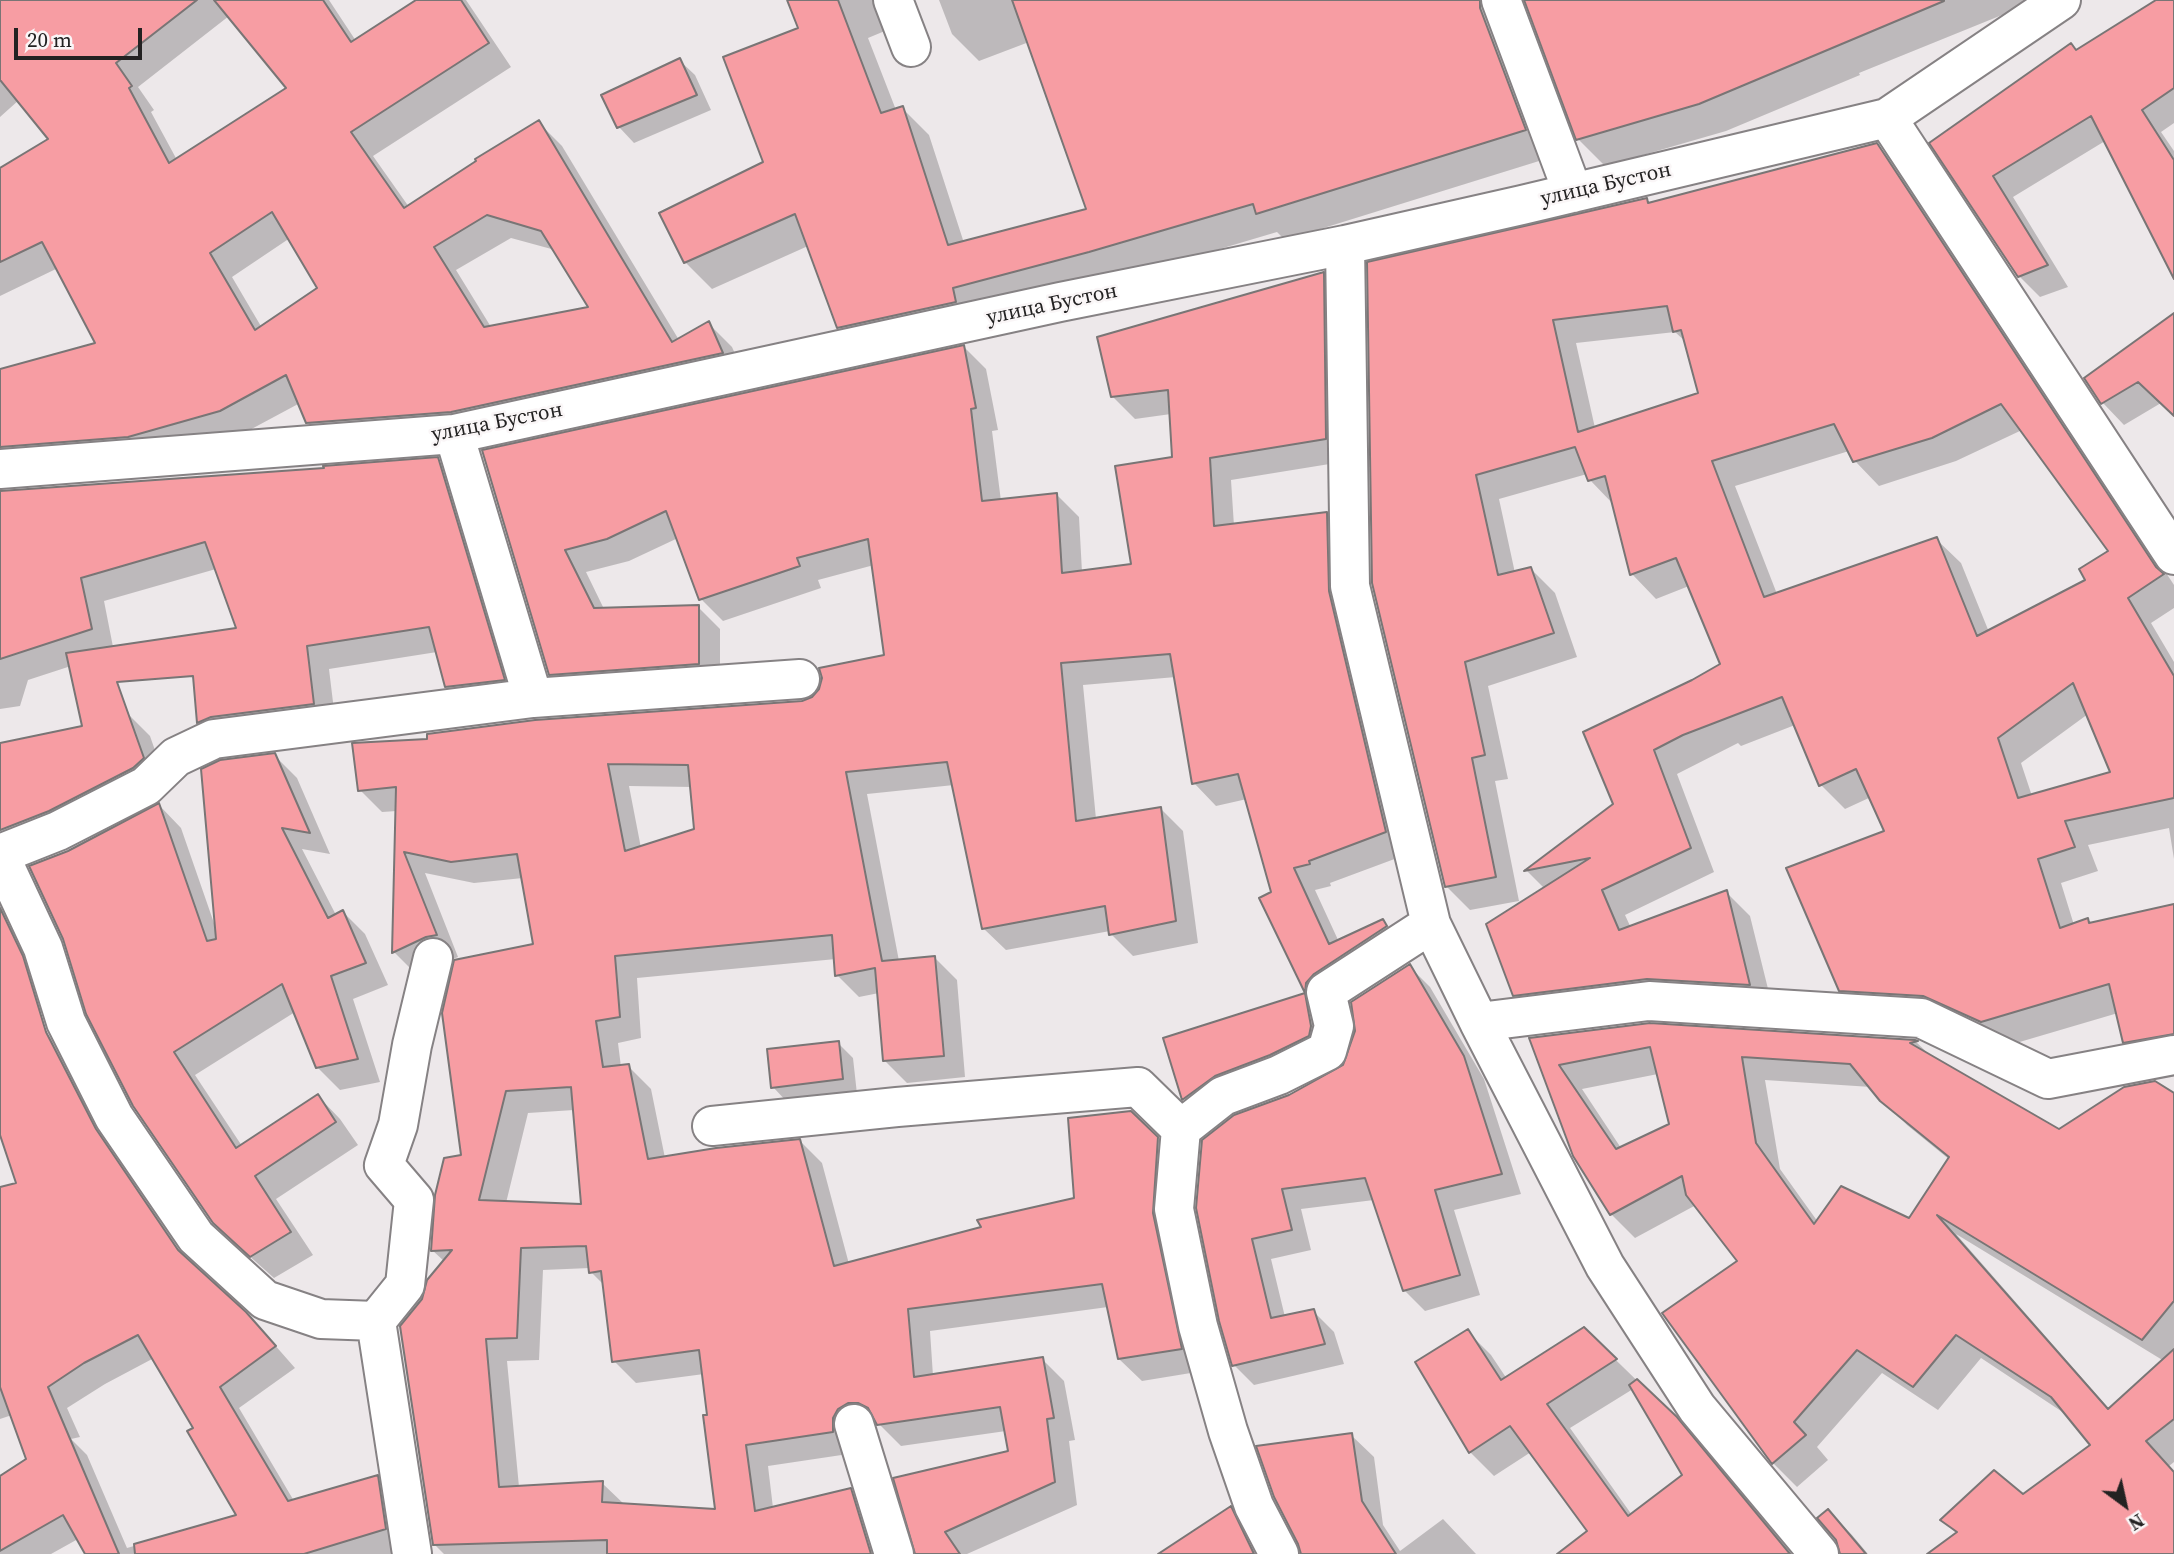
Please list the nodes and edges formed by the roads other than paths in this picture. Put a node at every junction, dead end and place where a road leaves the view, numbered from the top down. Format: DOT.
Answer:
graph roads {
  1 [pos="893,0"];
  2 [pos="1501,0"];
  3 [pos="2061,0"];
  4 [pos="911,47"];
  5 [pos="1887,118"];
  6 [pos="1573,192"];
  7 [pos="1345,244"];
  8 [pos="454,434"];
  9 [pos="0,468"];
  10 [pos="2174,555"];
  11 [pos="800,679"];
  12 [pos="533,698"];
  13 [pos="0,855"];
  14 [pos="1431,924"];
  15 [pos="433,958"];
  16 [pos="1479,1022"];
  17 [pos="2174,1055"];
  18 [pos="712,1126"];
  19 [pos="1181,1129"];
  20 [pos="376,1321"];
  21 [pos="854,1424"];
  22 [pos="412,1554"];
  23 [pos="894,1554"];
  24 [pos="1279,1554"];
  25 [pos="1819,1554"];
  1 -- 4 [label="street"];
  2 -- 6 [label="street"];
  3 -- 5 [label="street, улица Бустон"];
  5 -- 6 [label="street, улица Бустон"];
  5 -- 10 [label="street"];
  6 -- 7 [label="street, улица Бустон"];
  7 -- 8 [label="street, улица Бустон"];
  7 -- 14 [label="street"];
  8 -- 9 [label="street, улица Бустон"];
  8 -- 12 [label="street"];
  11 -- 12 [label="street"];
  12 -- 13 [label="street"];
  13 -- 20 [label="street"];
  14 -- 16 [label="street"];
  14 -- 19 [label="street"];
  15 -- 20 [label="street"];
  16 -- 17 [label="street"];
  16 -- 25 [label="street"];
  18 -- 19 [label="street"];
  19 -- 24 [label="street"];
  20 -- 22 [label="street"];
  21 -- 23 [label="street"];
}
